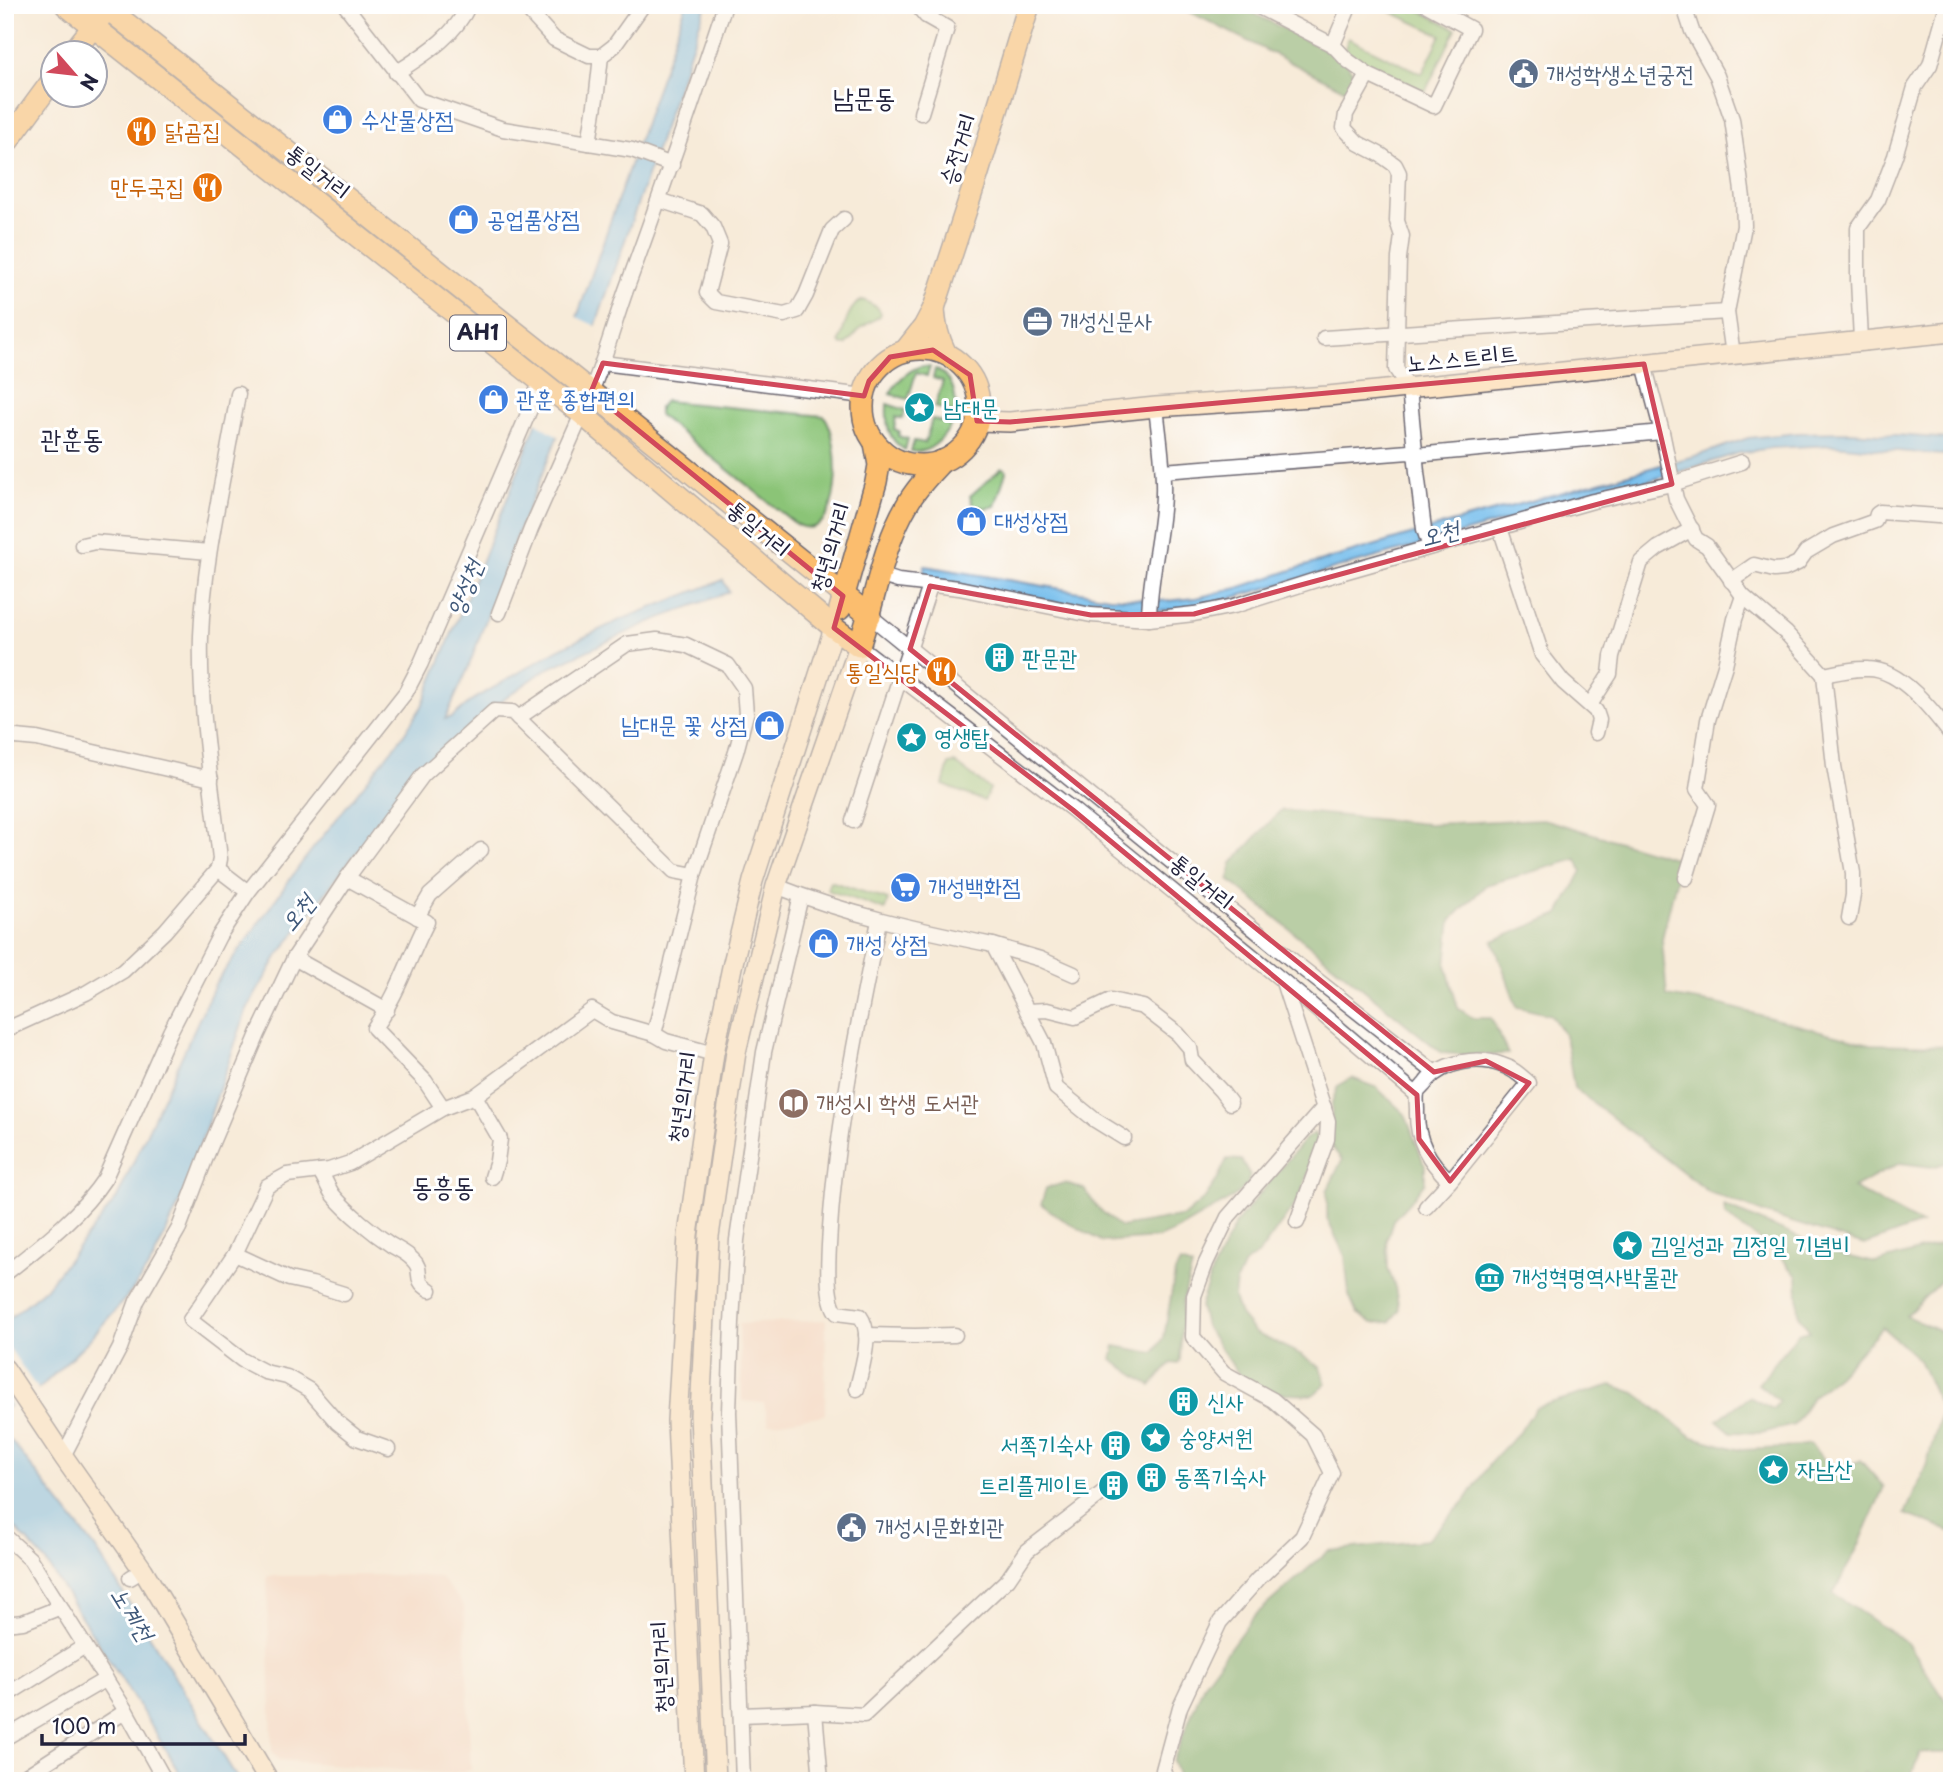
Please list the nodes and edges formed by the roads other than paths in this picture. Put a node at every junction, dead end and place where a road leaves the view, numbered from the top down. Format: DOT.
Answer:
graph roads {
  1 [pos="66,5"];
  2 [pos="345,5"];
  3 [pos="469,5"];
  4 [pos="523,5"];
  5 [pos="643,5"];
  6 [pos="725,5"];
  7 [pos="917,5"];
  8 [pos="1029,5"];
  9 [pos="1255,5"];
  10 [pos="1350,5"];
  11 [pos="1427,5"];
  12 [pos="1686,5"];
  13 [pos="107,6"];
  14 [pos="1945,6"];
  15 [pos="92,27"];
  16 [pos="84,38"];
  17 [pos="1333,45"];
  18 [pos="601,56"];
  19 [pos="396,73"];
  20 [pos="1368,75"];
  21 [pos="38,100"];
  22 [pos="921,113"];
  23 [pos="589,144"];
  24 [pos="5,145"];
  25 [pos="666,162"];
  26 [pos="659,200"];
  27 [pos="844,219"];
  28 [pos="934,308"];
  29 [pos="1727,313"];
  30 [pos="1952,332"];
  31 [pos="1396,333"];
  32 [pos="1324,338"];
  33 [pos="1861,340"];
  34 [pos="905,351"];
  35 [pos="946,354"];
  36 [pos="1733,355"];
  37 [pos="603,362"];
  38 [pos="1644,364"];
  39 [pos="540,382"];
  40 [pos="1409,388"];
  41 [pos="591,391"];
  42 [pos="238,394"];
  43 [pos="864,396"];
  44 [pos="1156,407"];
  45 [pos="582,414"];
  46 [pos="977,421"];
  47 [pos="1662,432"];
  48 [pos="875,443"];
  49 [pos="1416,455"];
  50 [pos="942,461"];
  51 [pos="1742,462"];
  52 [pos="1163,471"];
  53 [pos="1672,484"];
  54 [pos="1952,517"];
  55 [pos="1500,528"];
  56 [pos="1692,529"];
  57 [pos="82,545"];
  58 [pos="1430,545"];
  59 [pos="209,552"];
  60 [pos="879,575"];
  61 [pos="1731,581"];
  62 [pos="930,586"];
  63 [pos="843,596"];
  64 [pos="1743,596"];
  65 [pos="499,613"];
  66 [pos="870,616"];
  67 [pos="1149,616"];
  68 [pos="834,628"];
  69 [pos="859,646"];
  70 [pos="909,649"];
  71 [pos="1824,675"];
  72 [pos="901,677"];
  73 [pos="1590,705"];
  74 [pos="519,718"];
  75 [pos="1596,733"];
  76 [pos="5,736"];
  77 [pos="1952,736"];
  78 [pos="211,779"];
  79 [pos="853,821"];
  80 [pos="481,850"];
  81 [pos="218,869"];
  82 [pos="694,875"];
  83 [pos="346,878"];
  84 [pos="1686,878"];
  85 [pos="776,886"];
  86 [pos="248,892"];
  87 [pos="801,896"];
  88 [pos="417,917"];
  89 [pos="1849,918"];
  90 [pos="879,921"];
  91 [pos="993,945"];
  92 [pos="294,958"];
  93 [pos="1074,974"];
  94 [pos="1283,981"];
  95 [pos="387,1010"];
  96 [pos="1027,1011"];
  97 [pos="5,1030"];
  98 [pos="654,1034"];
  99 [pos="714,1054"];
  100 [pos="1434,1072"];
  101 [pos="1416,1094"];
  102 [pos="475,1096"];
  103 [pos="1230,1103"];
  104 [pos="1324,1107"];
  105 [pos="443,1108"];
  106 [pos="1124,1138"];
  107 [pos="320,1171"];
  108 [pos="492,1177"];
  109 [pos="1450,1181"];
  110 [pos="1426,1207"];
  111 [pos="1297,1222"];
  112 [pos="235,1254"];
  113 [pos="5,1274"];
  114 [pos="430,1290"];
  115 [pos="344,1294"];
  116 [pos="866,1335"];
  117 [pos="955,1335"];
  118 [pos="5,1369"];
  119 [pos="856,1389"];
  120 [pos="388,1449"];
  121 [pos="63,1456"];
  122 [pos="1102,1493"];
  123 [pos="5,1536"];
  124 [pos="67,1611"];
  125 [pos="5,1624"];
  126 [pos="85,1646"];
  127 [pos="106,1679"];
  128 [pos="5,1696"];
  129 [pos="126,1712"];
  130 [pos="815,1712"];
  131 [pos="741,1715"];
  132 [pos="5,1738"];
  133 [pos="163,1780"];
  134 [pos="18,1781"];
  135 [pos="269,1781"];
  136 [pos="694,1781"];
  137 [pos="716,1781"];
  138 [pos="743,1781"];
  139 [pos="821,1781"];
  140 [pos="1167,1781"];
  1 -- 15 [label="main road, 통일거리 / AH1"];
  2 -- 19 [label="street"];
  3 -- 19 [label="street"];
  4 -- 18 [label="street"];
  5 -- 18 [label="street"];
  6 -- 25 [label="street"];
  7 -- 22 [label="street"];
  8 -- 28 [label="main road, 승전거리"];
  9 -- 17 [label="street"];
  10 -- 17 [label="street"];
  11 -- 20 [label="street"];
  12 -- 29 [label="street"];
  13 -- 15 [label="main road"];
  13 -- 41 [label="main road, 통일거리 / AH1"];
  14 -- 33 [label="street"];
  15 -- 16 [label="main road"];
  15 -- 39 [label="main road, 통일거리 / AH1"];
  17 -- 20 [label="street"];
  18 -- 23 [label="street"];
  19 -- 23 [label="street"];
  20 -- 31 [label="street"];
  21 -- 24 [label="main road"];
  23 -- 25 [label="street"];
  25 -- 26 [label="street"];
  26 -- 27 [label="street"];
  26 -- 37 [label="street"];
  28 -- 34 [label="main road"];
  28 -- 35 [label="main road"];
  29 -- 31 [label="street"];
  29 -- 36 [label="street"];
  30 -- 33 [label="main road, 노스스트리트"];
  31 -- 32 [label="street"];
  31 -- 40 [label="street"];
  33 -- 36 [label="main road, 노스스트리트"];
  34 -- 35 [label="main road"];
  34 -- 43 [label="main road"];
  35 -- 46 [label="main road"];
  36 -- 38 [label="main road, 노스스트리트"];
  37 -- 41 [label="street"];
  37 -- 43 [label="street"];
  38 -- 40 [label="main road, 노스스트리트"];
  38 -- 47 [label="street"];
  39 -- 45 [label="main road, 통일거리 / AH1"];
  39 -- 86 [label="street"];
  40 -- 44 [label="main road, 노스스트리트"];
  40 -- 49 [label="street"];
  41 -- 63 [label="main road, 통일거리 / AH1"];
  42 -- 59 [label="street"];
  43 -- 48 [label="main road"];
  44 -- 46 [label="main road, 노스스트리트"];
  44 -- 52 [label="street"];
  45 -- 65 [label="street"];
  45 -- 68 [label="main road, 통일거리 / AH1"];
  46 -- 50 [label="main road"];
  47 -- 49 [label="street"];
  47 -- 53 [label="street"];
  48 -- 50 [label="main road"];
  48 -- 63 [label="main road, 청년의거리"];
  49 -- 52 [label="street"];
  49 -- 58 [label="street"];
  50 -- 60 [label="main road, 청년의거리"];
  51 -- 53 [label="street"];
  52 -- 67 [label="street"];
  53 -- 55 [label="street"];
  53 -- 56 [label="street"];
  54 -- 61 [label="street"];
  55 -- 58 [label="street"];
  55 -- 73 [label="street"];
  56 -- 61 [label="street"];
  56 -- 73 [label="street"];
  57 -- 59 [label="street"];
  58 -- 67 [label="street"];
  59 -- 78 [label="street"];
  60 -- 62 [label="street"];
  60 -- 66 [label="main road, 청년의거리"];
  61 -- 64 [label="street"];
  62 -- 67 [label="street"];
  62 -- 70 [label="street"];
  63 -- 66 [label="main road, 통일거리 / AH1"];
  63 -- 68 [label="main road, 청년의거리"];
  64 -- 71 [label="street"];
  64 -- 84 [label="street"];
  66 -- 69 [label="main road, 청년의거리"];
  66 -- 70 [label="street, 통일거리"];
  68 -- 69 [label="main road, 통일거리 / AH1"];
  68 -- 99 [label="main road, 청년의거리"];
  69 -- 72 [label="street, 통일거리"];
  69 -- 85 [label="main road, 청년의거리"];
  70 -- 72 [label="street"];
  70 -- 100 [label="street, 통일거리"];
  71 -- 77 [label="street"];
  71 -- 89 [label="street"];
  72 -- 79 [label="street"];
  72 -- 94 [label="street, 통일거리"];
  73 -- 75 [label="street"];
  74 -- 82 [label="street"];
  74 -- 82 [label="street"];
  74 -- 83 [label="street"];
  76 -- 78 [label="street"];
  78 -- 81 [label="street"];
  80 -- 88 [label="street"];
  81 -- 86 [label="street"];
  81 -- 97 [label="street"];
  82 -- 98 [label="street"];
  83 -- 88 [label="street"];
  83 -- 92 [label="street"];
  85 -- 87 [label="street"];
  85 -- 137 [label="main road, 청년의거리"];
  86 -- 113 [label="street"];
  87 -- 90 [label="street"];
  87 -- 131 [label="street"];
  88 -- 95 [label="street"];
  90 -- 91 [label="street"];
  90 -- 116 [label="street"];
  91 -- 93 [label="street"];
  91 -- 96 [label="street"];
  92 -- 95 [label="street"];
  92 -- 121 [label="street"];
  94 -- 101 [label="street, 통일거리"];
  94 -- 104 [label="street"];
  95 -- 105 [label="street"];
  96 -- 103 [label="street"];
  96 -- 106 [label="street"];
  98 -- 99 [label="street"];
  98 -- 102 [label="street"];
  99 -- 136 [label="main road, 청년의거리"];
  100 -- 101 [label="street"];
  100 -- 109 [label="street"];
  101 -- 109 [label="street"];
  102 -- 105 [label="street"];
  102 -- 108 [label="street"];
  104 -- 111 [label="street"];
  104 -- 140 [label="street"];
  105 -- 107 [label="street"];
  107 -- 112 [label="street"];
  107 -- 114 [label="street"];
  109 -- 110 [label="street"];
  112 -- 115 [label="street"];
  112 -- 120 [label="street"];
  116 -- 117 [label="street"];
  116 -- 119 [label="street"];
  118 -- 121 [label="main road"];
  121 -- 135 [label="main road"];
  122 -- 130 [label="street"];
  123 -- 124 [label="street"];
  124 -- 125 [label="street"];
  124 -- 126 [label="street"];
  126 -- 127 [label="street"];
  126 -- 128 [label="street"];
  127 -- 129 [label="street"];
  127 -- 132 [label="street"];
  129 -- 133 [label="street"];
  129 -- 134 [label="street"];
  130 -- 131 [label="street"];
  130 -- 139 [label="street"];
  131 -- 138 [label="street"];
}
